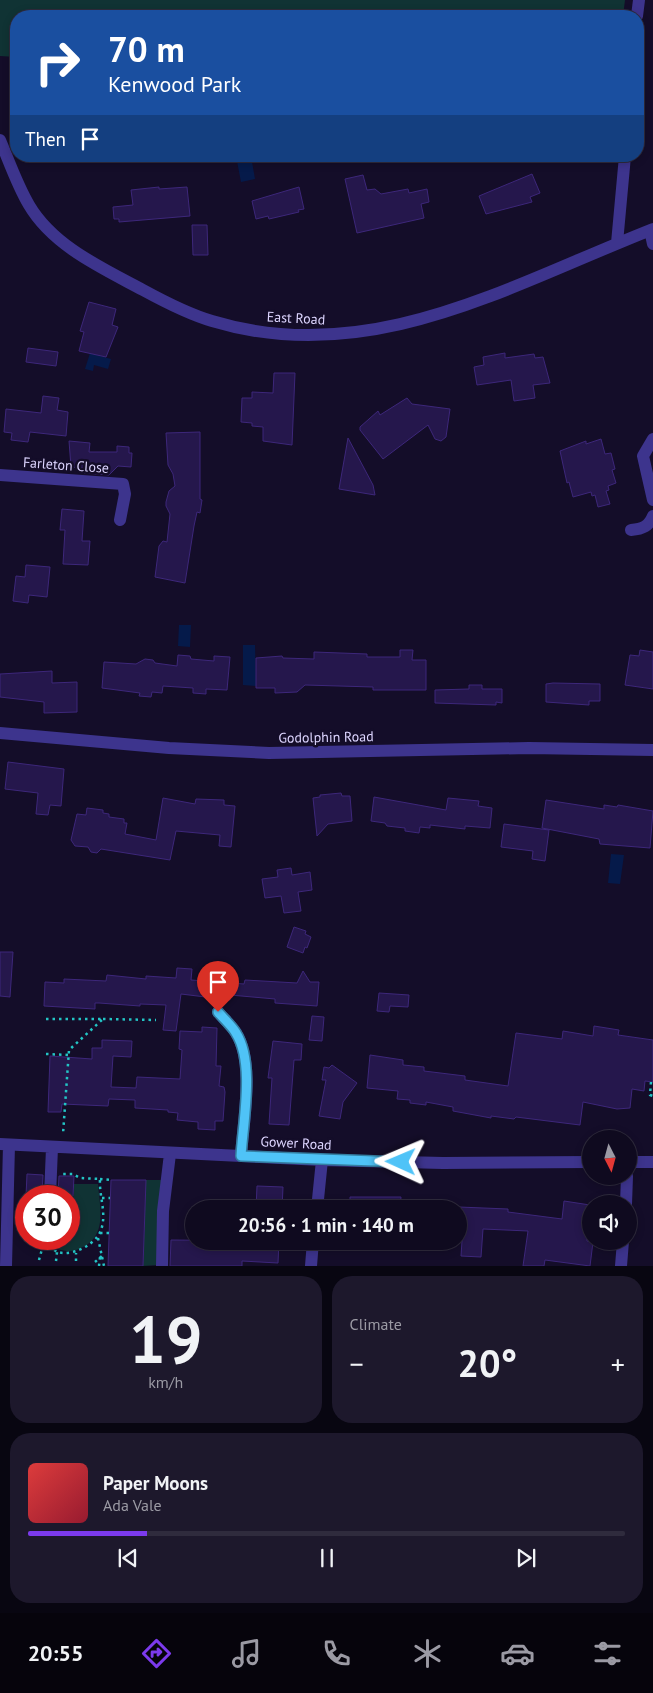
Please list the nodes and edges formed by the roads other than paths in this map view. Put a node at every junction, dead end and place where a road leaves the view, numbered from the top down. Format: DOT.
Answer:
graph roads {
  1 [pos="0,140"];
  2 [pos="624,162"];
  3 [pos="652,229"];
  4 [pos="617,243"];
  5 [pos="653,244"];
  6 [pos="653,440"];
  7 [pos="0,475"];
  8 [pos="653,500"];
  9 [pos="653,516"];
  10 [pos="120,520"];
  11 [pos="632,530"];
  12 [pos="0,733"];
  13 [pos="653,750"];
  14 [pos="218,1012"];
  15 [pos="4,1145"];
  16 [pos="57,1148"];
  17 [pos="170,1154"];
  18 [pos="241,1156"];
  19 [pos="322,1160"];
  20 [pos="582,1162"];
  21 [pos="638,1162"];
  22 [pos="653,1162"];
  23 [pos="50,1185"];
  24 [pos="318,1200"];
  25 [pos="313,1250"];
  26 [pos="622,1250"];
  27 [pos="6,1266"];
  28 [pos="162,1266"];
  29 [pos="311,1266"];
  30 [pos="621,1266"];
  1 -- 4 [label="street, East Road"];
  2 -- 4 [label="street"];
  3 -- 4 [label="street, East Road"];
  3 -- 5 [label="street"];
  6 -- 8 [label="street"];
  7 -- 10 [label="street, Farleton Close"];
  9 -- 11 [label="street"];
  12 -- 13 [label="street, Godolphin Road"];
  14 -- 18 [label="street"];
  15 -- 16 [label="street, Gower Road"];
  15 -- 27 [label="street"];
  16 -- 17 [label="street, Gower Road"];
  16 -- 23 [label="street"];
  17 -- 18 [label="street, Gower Road"];
  17 -- 28 [label="street"];
  18 -- 19 [label="street, Gower Road"];
  19 -- 20 [label="street, Gower Road"];
  19 -- 24 [label="street"];
  21 -- 22 [label="street"];
  25 -- 29 [label="street"];
  26 -- 30 [label="street"];
}
